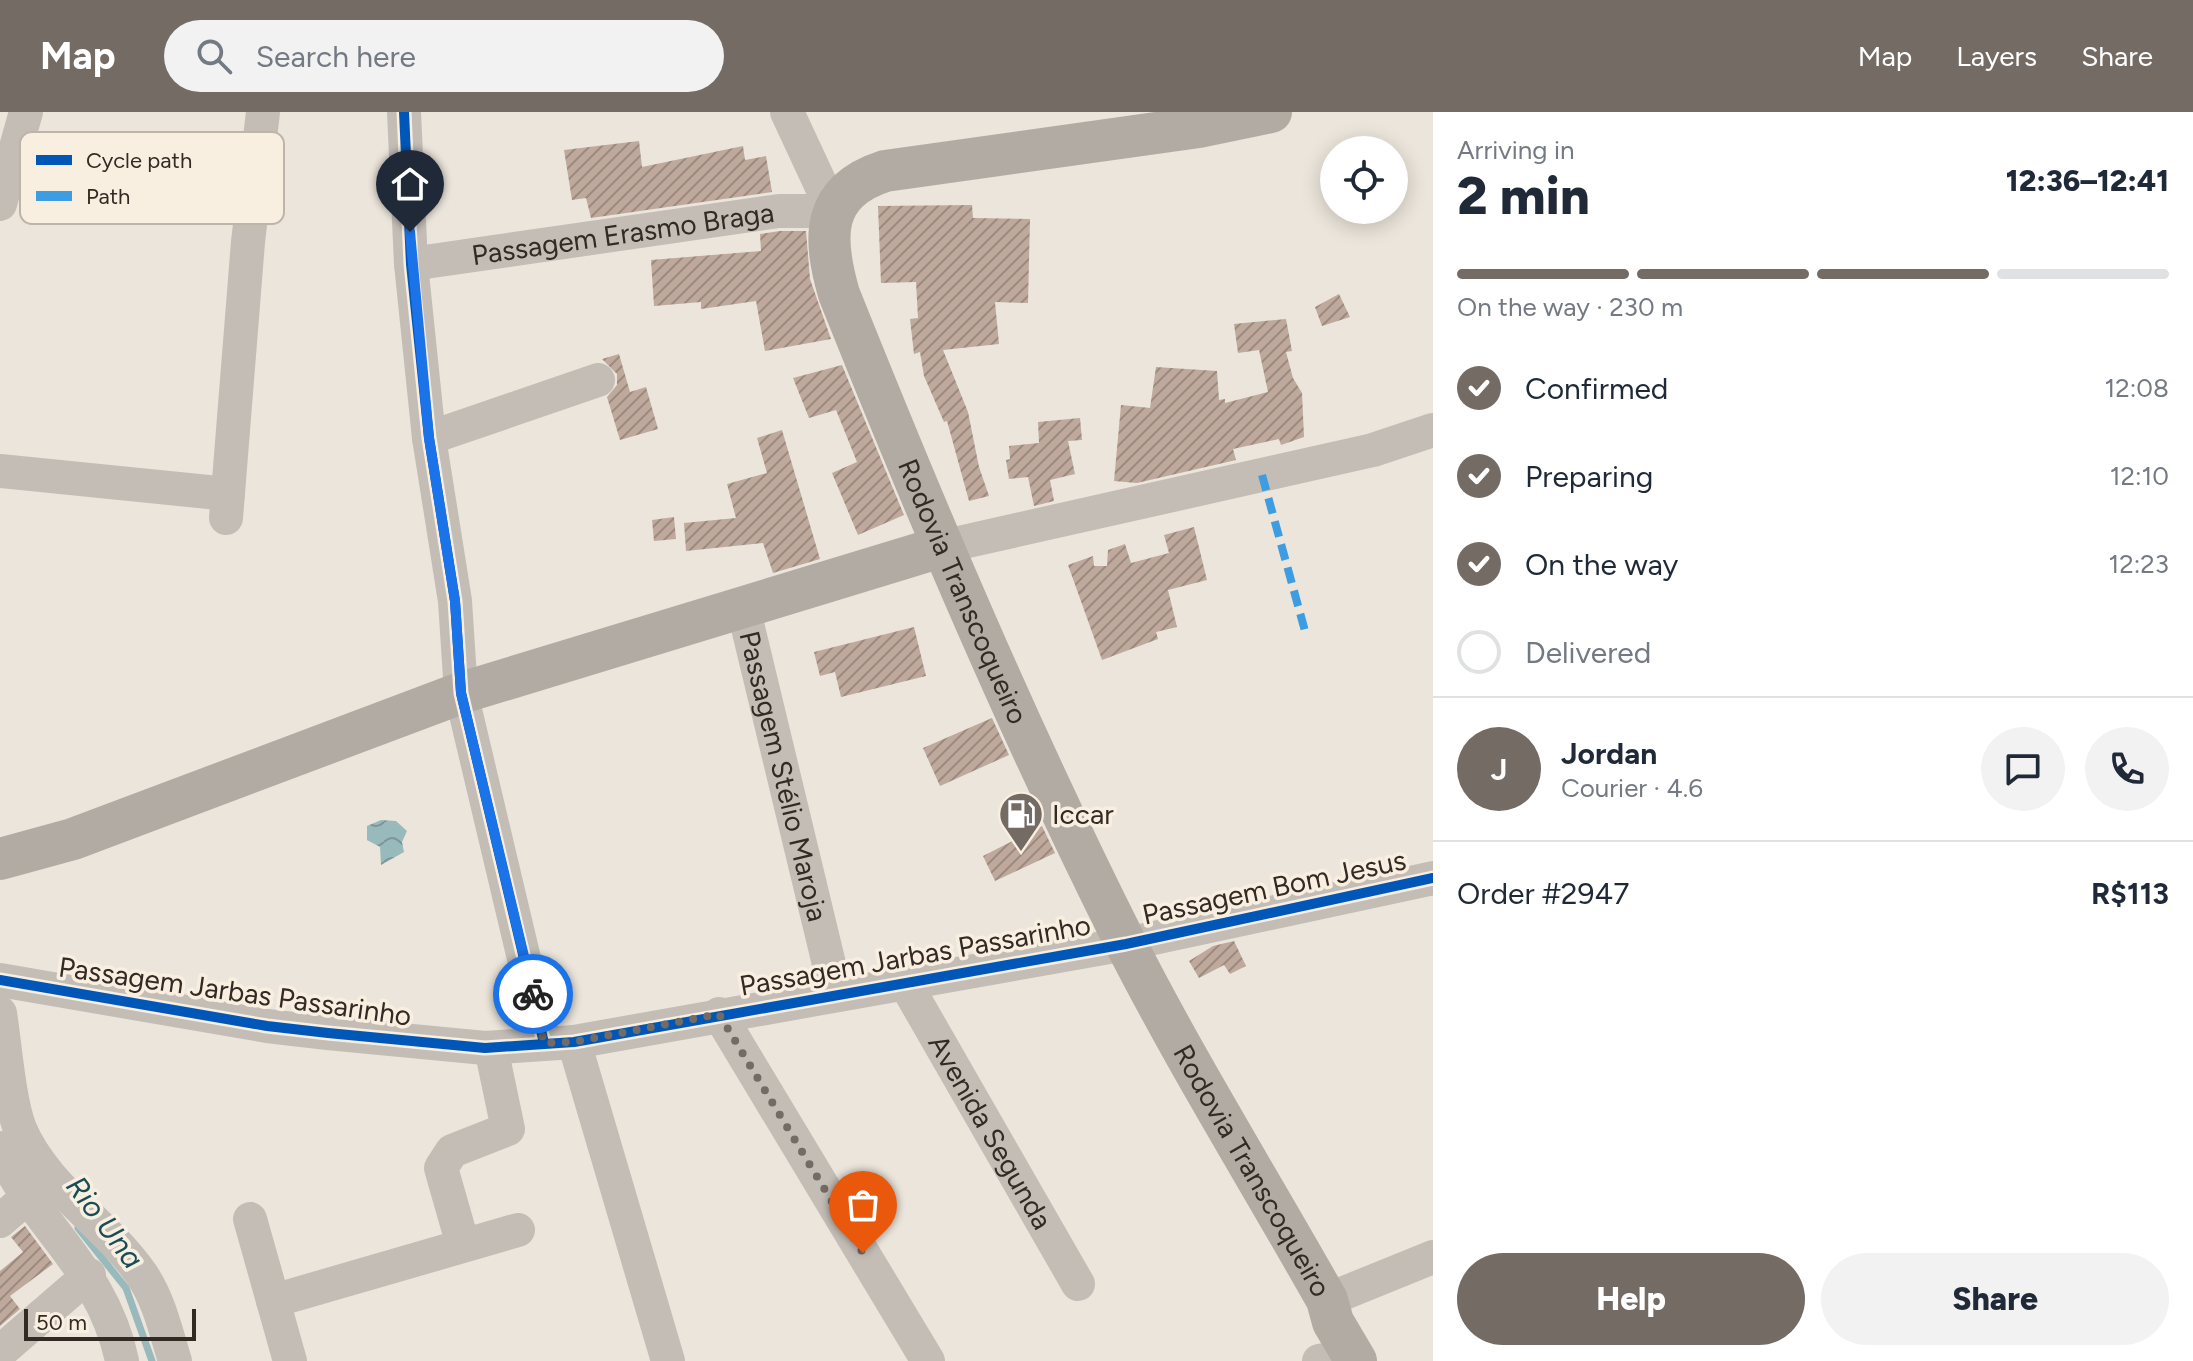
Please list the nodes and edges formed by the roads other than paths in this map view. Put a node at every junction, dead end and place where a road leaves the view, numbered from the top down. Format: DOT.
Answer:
graph roads {
  1 [pos="26,112"];
  2 [pos="263,112"];
  3 [pos="404,112"];
  4 [pos="787,112"];
  5 [pos="1271,112"];
  6 [pos="1196,120"];
  7 [pos="20,132"];
  8 [pos="261,132"];
  9 [pos="20,133"];
  10 [pos="0,204"];
  11 [pos="833,211"];
  12 [pos="253,224"];
  13 [pos="411,264"];
  14 [pos="598,380"];
  15 [pos="1433,430"];
  16 [pos="429,438"];
  17 [pos="0,471"];
  18 [pos="941,547"];
  19 [pos="743,607"];
  20 [pos="461,693"];
  21 [pos="3,858"];
  22 [pos="1433,878"];
  23 [pos="1126,944"];
  24 [pos="0,980"];
  25 [pos="904,981"];
  26 [pos="836,993"];
  27 [pos="0,1013"];
  28 [pos="719,1014"];
  29 [pos="559,1042"];
  30 [pos="491,1048"];
  31 [pos="0,1148"];
  32 [pos="42,1185"];
  33 [pos="250,1219"];
  34 [pos="0,1221"];
  35 [pos="518,1230"];
  36 [pos="463,1245"];
  37 [pos="1433,1257"];
  38 [pos="89,1275"];
  39 [pos="1078,1284"];
  40 [pos="1327,1300"];
  41 [pos="273,1301"];
  42 [pos="0,1352"];
  43 [pos="1342,1359"];
  44 [pos="122,1361"];
  45 [pos="175,1361"];
  46 [pos="290,1361"];
  47 [pos="668,1361"];
  48 [pos="928,1361"];
  1 -- 7 [label="street"];
  2 -- 8 [label="street"];
  3 -- 13 [label="street"];
  4 -- 11 [label="street"];
  5 -- 6 [label="main road"];
  6 -- 11 [label="main road"];
  9 -- 10 [label="street"];
  11 -- 13 [label="street, Passagem Erasmo Braga"];
  11 -- 18 [label="main road, Rodovia Transcoqueiro"];
  12 -- 17 [label="street"];
  13 -- 16 [label="street"];
  14 -- 16 [label="street"];
  15 -- 18 [label="street"];
  16 -- 20 [label="street"];
  18 -- 19 [label="main road"];
  18 -- 23 [label="main road, Rodovia Transcoqueiro"];
  19 -- 20 [label="main road"];
  19 -- 26 [label="street, Passagem Stélio Maroja"];
  20 -- 21 [label="main road"];
  20 -- 29 [label="street"];
  22 -- 23 [label="street, Passagem Bom Jesus"];
  23 -- 25 [label="street, Passagem Jarbas Passarinho"];
  23 -- 40 [label="main road, Rodovia Transcoqueiro"];
  24 -- 30 [label="street, Passagem Jarbas Passarinho"];
  25 -- 26 [label="street, Passagem Jarbas Passarinho"];
  25 -- 39 [label="street, Avenida Segunda"];
  26 -- 28 [label="street, Passagem Jarbas Passarinho"];
  27 -- 32 [label="street"];
  28 -- 29 [label="street, Passagem Jarbas Passarinho"];
  28 -- 48 [label="street"];
  29 -- 30 [label="street, Passagem Jarbas Passarinho"];
  29 -- 47 [label="street"];
  30 -- 36 [label="street"];
  31 -- 32 [label="street"];
  32 -- 34 [label="street"];
  32 -- 38 [label="street"];
  32 -- 45 [label="street"];
  33 -- 41 [label="street"];
  35 -- 36 [label="street"];
  36 -- 41 [label="street"];
  37 -- 40 [label="street"];
  38 -- 42 [label="street"];
  38 -- 44 [label="street"];
  40 -- 43 [label="main road, Rodovia Transcoqueiro"];
  41 -- 46 [label="street"];
}
